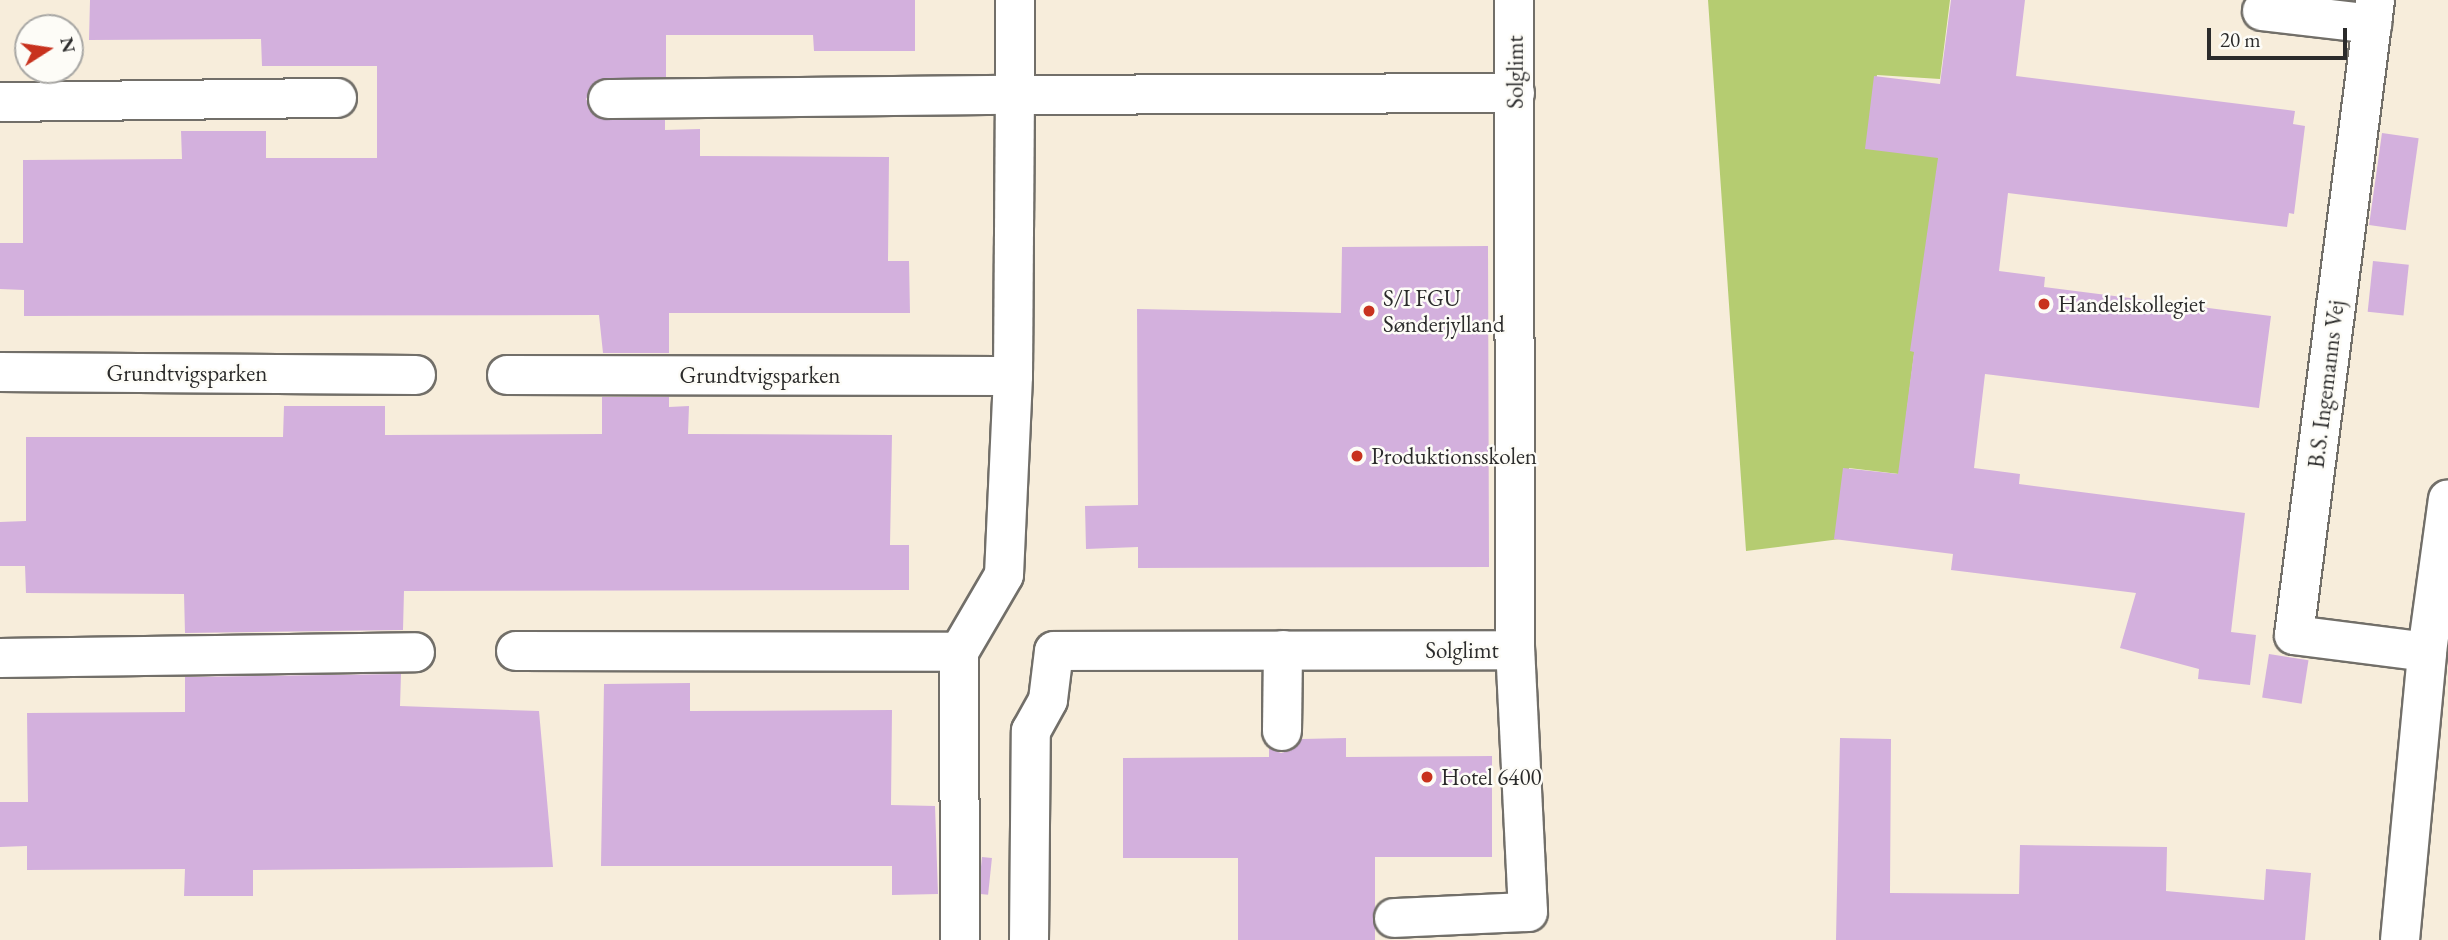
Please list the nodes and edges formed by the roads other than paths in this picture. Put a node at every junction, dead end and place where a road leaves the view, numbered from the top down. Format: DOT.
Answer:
graph roads {
  1 [pos="1015,0"];
  2 [pos="1514,0"];
  3 [pos="2262,11"];
  4 [pos="2374,12"];
  5 [pos="1515,93"];
  6 [pos="1014,95"];
  7 [pos="337,98"];
  8 [pos="608,99"];
  9 [pos="0,102"];
  10 [pos="0,372"];
  11 [pos="416,375"];
  12 [pos="508,375"];
  13 [pos="1013,376"];
  14 [pos="2448,499"];
  15 [pos="1283,650"];
  16 [pos="1515,650"];
  17 [pos="415,652"];
  18 [pos="516,652"];
  19 [pos="959,652"];
  20 [pos="2427,652"];
  21 [pos="0,658"];
  22 [pos="1282,731"];
  23 [pos="1394,918"];
  24 [pos="960,940"];
  25 [pos="1029,940"];
  26 [pos="2400,940"];
  1 -- 6 [label="street"];
  2 -- 5 [label="street, Solglimt"];
  3 -- 4 [label="street"];
  4 -- 20 [label="street, B.S. Ingemanns Vej"];
  5 -- 6 [label="street"];
  5 -- 16 [label="street, Solglimt"];
  6 -- 8 [label="street"];
  6 -- 13 [label="street"];
  7 -- 9 [label="street"];
  10 -- 11 [label="street, Grundtvigsparken"];
  12 -- 13 [label="street, Grundtvigsparken"];
  13 -- 19 [label="street"];
  14 -- 20 [label="street"];
  15 -- 16 [label="street, Solglimt"];
  15 -- 22 [label="street"];
  15 -- 25 [label="street, Solglimt"];
  16 -- 23 [label="street"];
  17 -- 21 [label="street"];
  18 -- 19 [label="street"];
  19 -- 24 [label="street"];
  20 -- 26 [label="street"];
}
